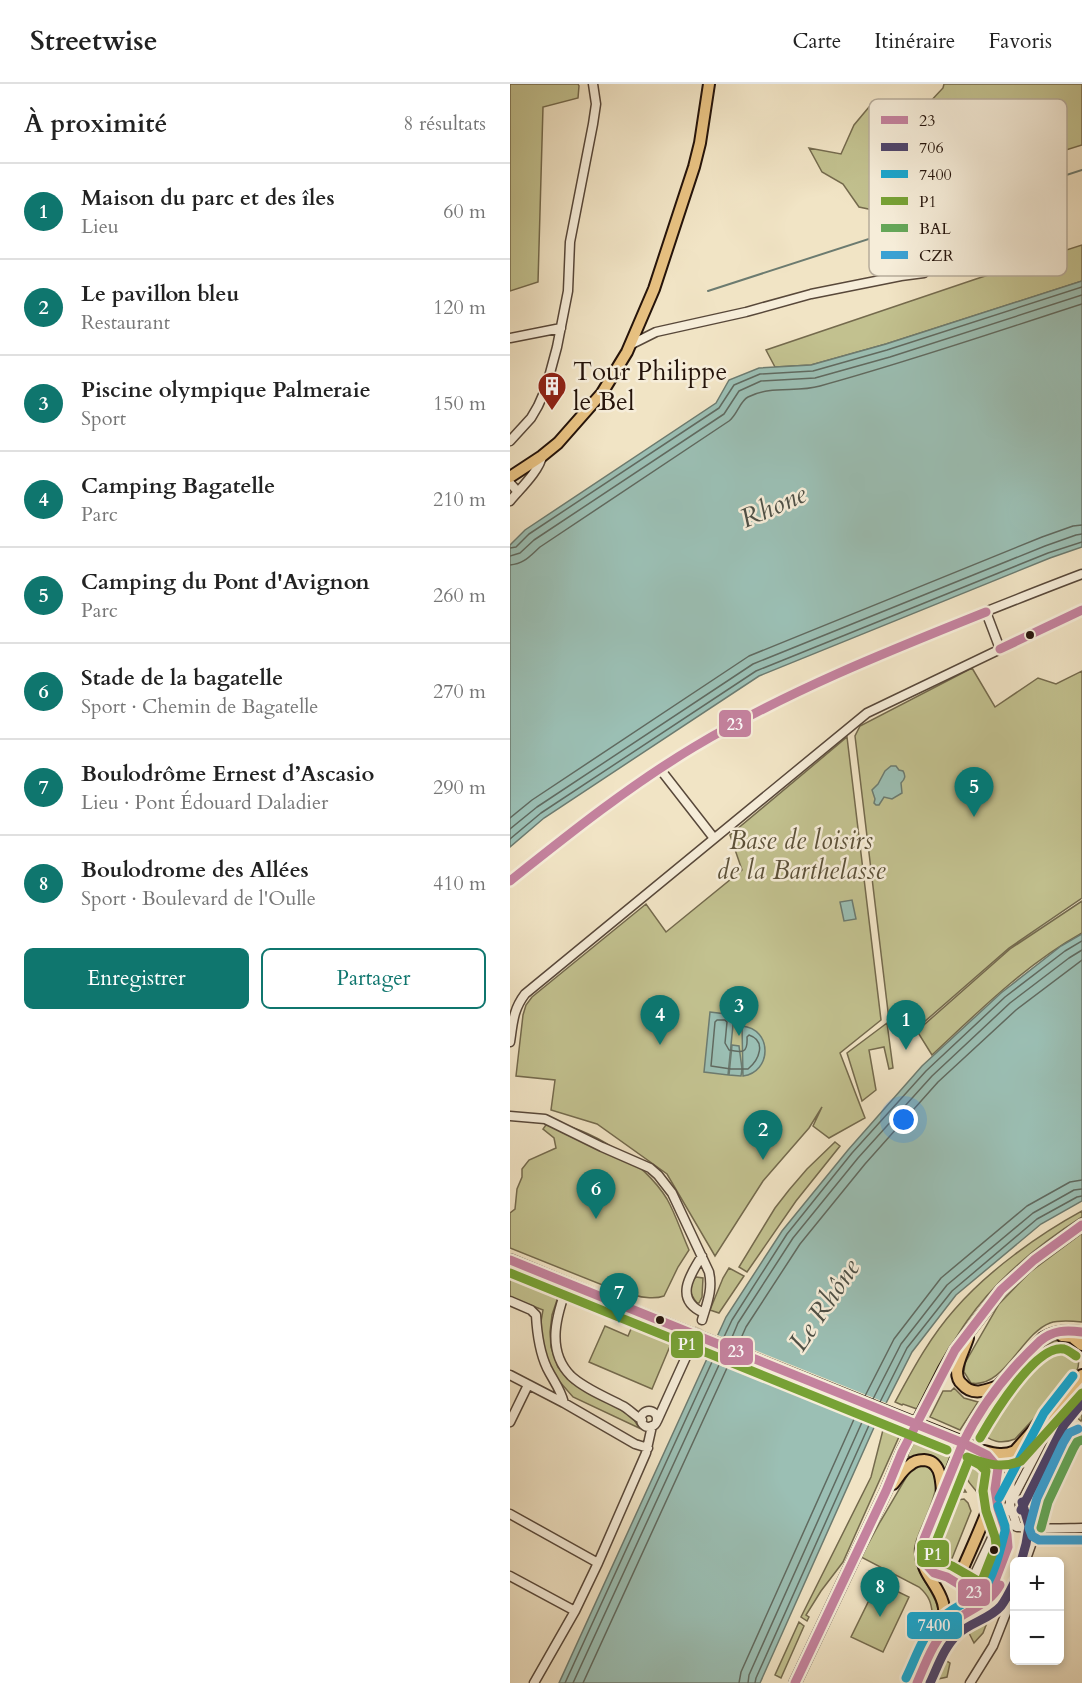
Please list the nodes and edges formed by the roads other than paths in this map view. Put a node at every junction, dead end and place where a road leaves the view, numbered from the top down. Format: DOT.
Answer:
graph roads {
  1 [pos="593,84"];
  2 [pos="709,84"];
  3 [pos="901,276"];
  4 [pos="639,324"];
  5 [pos="561,328"];
  6 [pos="656,332"];
  7 [pos="510,338"];
  8 [pos="630,345"];
  9 [pos="510,441"];
  10 [pos="542,456"];
  11 [pos="510,477"];
  12 [pos="510,483"];
  13 [pos="518,492"];
  14 [pos="510,501"];
  15 [pos="1081,577"];
  16 [pos="1082,610"];
  17 [pos="986,612"];
  18 [pos="1000,649"];
  19 [pos="660,769"];
  20 [pos="713,837"];
  21 [pos="510,880"];
  22 [pos="510,1042"];
  23 [pos="510,1116"];
  24 [pos="1082,1225"];
  25 [pos="702,1256"];
  26 [pos="510,1260"];
  27 [pos="709,1272"];
  28 [pos="690,1278"];
  29 [pos="568,1284"];
  30 [pos="510,1301"];
  31 [pos="972,1327"];
  32 [pos="1082,1332"];
  33 [pos="1082,1345"];
  34 [pos="690,1346"];
  35 [pos="1034,1347"];
  36 [pos="510,1375"];
  37 [pos="1082,1375"];
  38 [pos="1082,1383"];
  39 [pos="528,1385"];
  40 [pos="998,1386"];
  41 [pos="564,1403"];
  42 [pos="649,1419"];
  43 [pos="510,1422"];
  44 [pos="1082,1440"];
  45 [pos="648,1448"];
  46 [pos="978,1450"];
  47 [pos="994,1454"];
  48 [pos="995,1489"];
  49 [pos="886,1491"];
  50 [pos="942,1494"];
  51 [pos="1010,1504"];
  52 [pos="510,1514"];
  53 [pos="1002,1520"];
  54 [pos="1020,1527"];
  55 [pos="1039,1528"];
  56 [pos="1082,1528"];
  57 [pos="1027,1557"];
  58 [pos="922,1560"];
  59 [pos="598,1563"];
  60 [pos="510,1576"];
  61 [pos="1010,1601"];
  62 [pos="575,1611"];
  63 [pos="936,1643"];
  64 [pos="534,1683"];
  65 [pos="795,1683"];
  66 [pos="917,1683"];
  67 [pos="970,1683"];
  1 -- 5 [label="street"];
  2 -- 4 [label="main road"];
  3 -- 6 [label="street"];
  4 -- 6 [label="street"];
  4 -- 8 [label="main road"];
  5 -- 7 [label="street"];
  5 -- 9 [label="street"];
  6 -- 8 [label="street"];
  8 -- 10 [label="main road"];
  10 -- 11 [label="main road"];
  10 -- 13 [label="street"];
  12 -- 13 [label="street"];
  13 -- 14 [label="street"];
  15 -- 17 [label="street"];
  16 -- 18 [label="street"];
  17 -- 18 [label="street"];
  17 -- 19 [label="street"];
  18 -- 20 [label="street"];
  19 -- 20 [label="street"];
  19 -- 21 [label="street"];
  20 -- 22 [label="street"];
  23 -- 25 [label="street"];
  24 -- 31 [label="main road"];
  25 -- 27 [label="street"];
  25 -- 28 [label="street"];
  26 -- 29 [label="main road"];
  27 -- 28 [label="street"];
  27 -- 28 [label="street"];
  29 -- 42 [label="street"];
  29 -- 46 [label="main road, bridge"];
  30 -- 41 [label="street"];
  31 -- 40 [label="main road"];
  31 -- 49 [label="main road"];
  32 -- 35 [label="main road"];
  33 -- 35 [label="main road"];
  34 -- 42 [label="street"];
  35 -- 40 [label="main road"];
  36 -- 39 [label="street"];
  37 -- 47 [label="main road"];
  38 -- 51 [label="street"];
  39 -- 41 [label="street"];
  39 -- 43 [label="street"];
  40 -- 50 [label="main road"];
  41 -- 45 [label="street"];
  42 -- 45 [label="street"];
  44 -- 55 [label="street"];
  45 -- 59 [label="street"];
  46 -- 47 [label="main road"];
  46 -- 48 [label="main road"];
  47 -- 51 [label="street"];
  48 -- 53 [label="street"];
  48 -- 58 [label="main road"];
  49 -- 50 [label="main road"];
  49 -- 65 [label="main road"];
  50 -- 58 [label="main road"];
  51 -- 53 [label="street"];
  51 -- 54 [label="street"];
  52 -- 59 [label="street"];
  53 -- 54 [label="street"];
  53 -- 63 [label="street"];
  54 -- 55 [label="street"];
  55 -- 56 [label="street"];
  55 -- 57 [label="street"];
  58 -- 63 [label="main road"];
  59 -- 62 [label="street"];
  60 -- 62 [label="street"];
  61 -- 67 [label="street"];
  62 -- 64 [label="street"];
  63 -- 66 [label="main road"];
}
